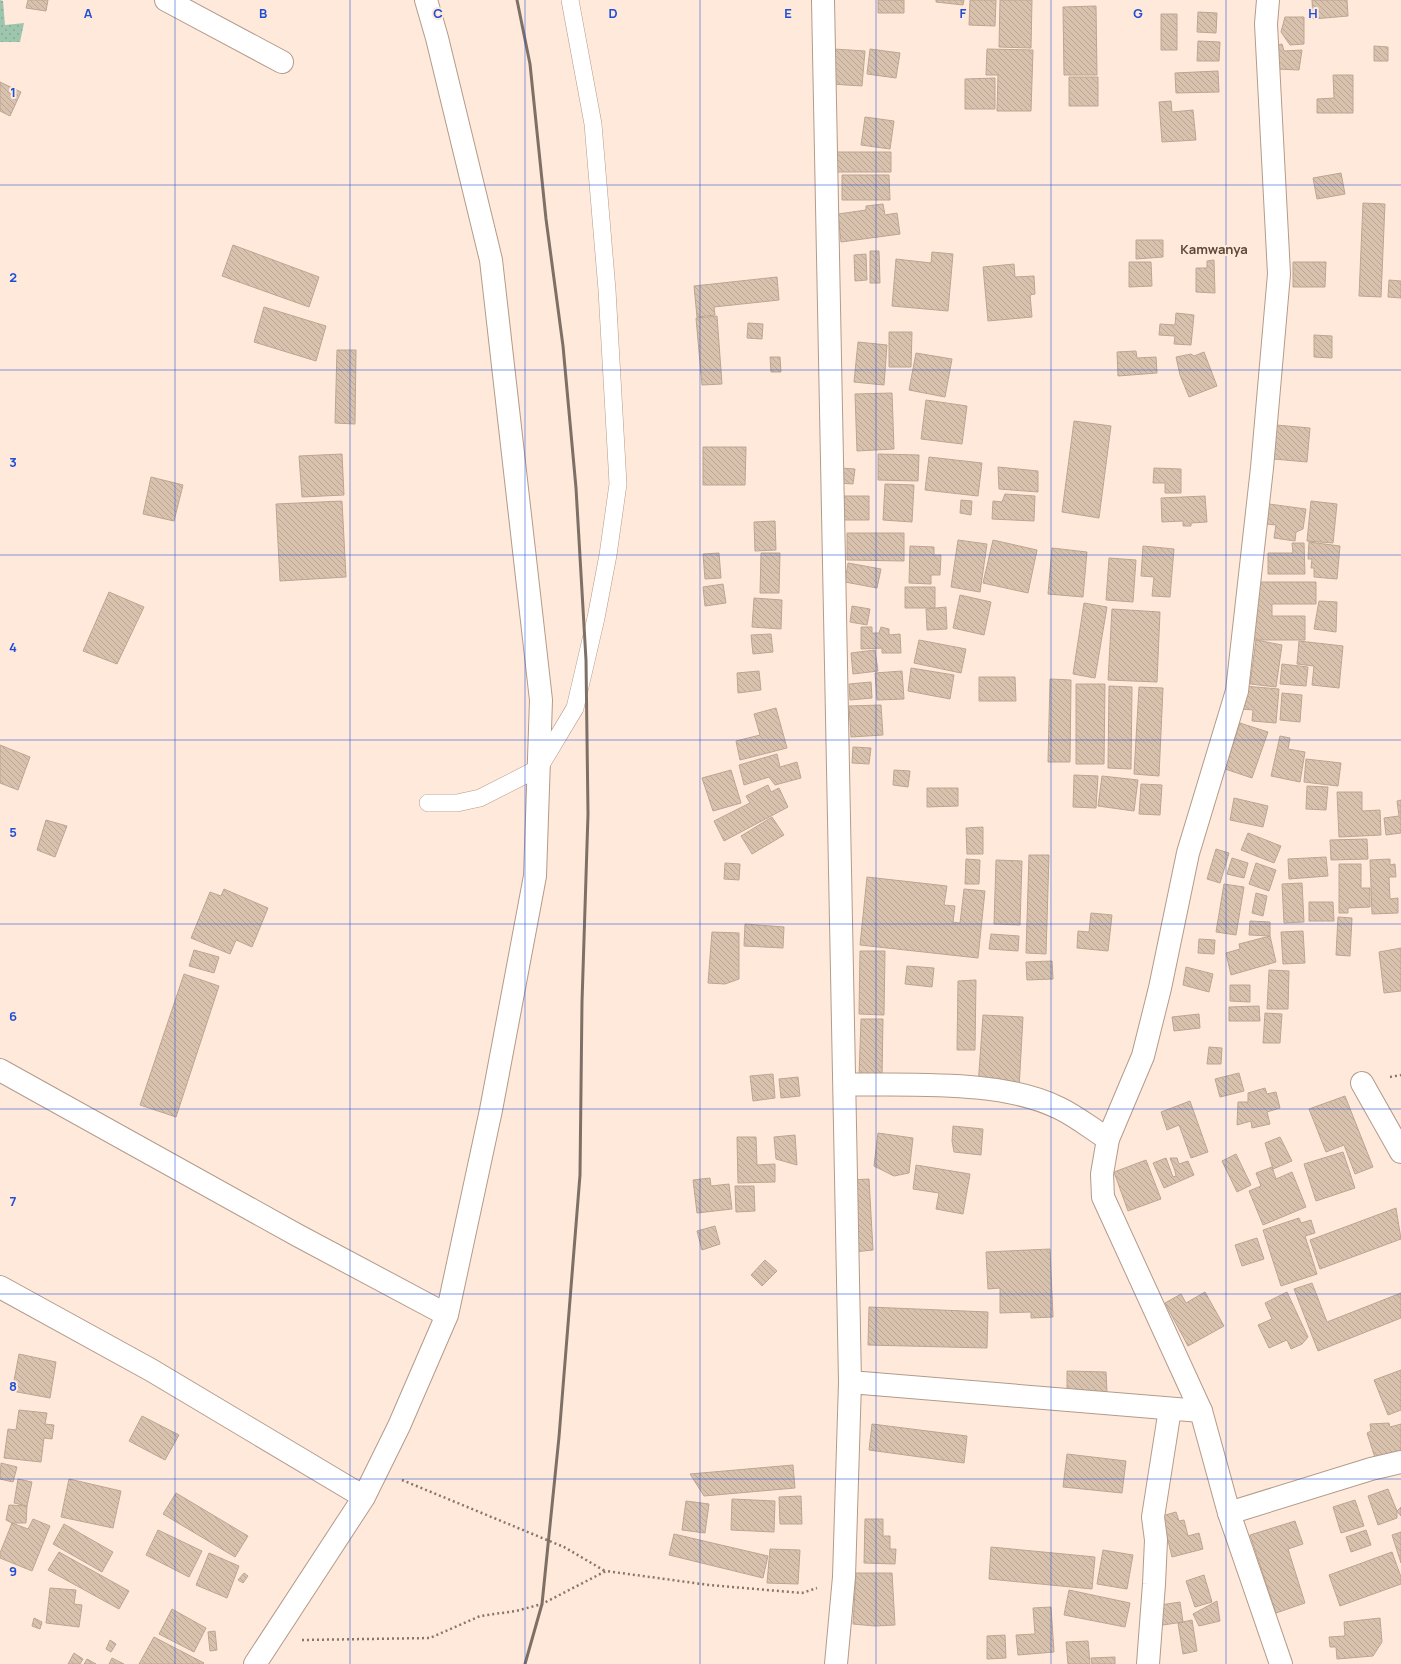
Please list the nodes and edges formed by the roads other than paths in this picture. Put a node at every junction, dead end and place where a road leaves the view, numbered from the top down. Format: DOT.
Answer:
graph roads {
  1 [pos="166,0"];
  2 [pos="426,0"];
  3 [pos="570,0"];
  4 [pos="823,0"];
  5 [pos="1268,0"];
  6 [pos="282,62"];
  7 [pos="538,768"];
  8 [pos="428,803"];
  9 [pos="0,1070"];
  10 [pos="1362,1083"];
  11 [pos="845,1084"];
  12 [pos="1108,1139"];
  13 [pos="1401,1152"];
  14 [pos="0,1287"];
  15 [pos="447,1314"];
  16 [pos="850,1382"];
  17 [pos="1170,1409"];
  18 [pos="1201,1412"];
  19 [pos="1401,1462"];
  20 [pos="364,1497"];
  21 [pos="1229,1513"];
  22 [pos="255,1664"];
  23 [pos="836,1664"];
  24 [pos="1148,1664"];
  25 [pos="1280,1664"];
  1 -- 6 [label="street"];
  2 -- 7 [label="street"];
  3 -- 7 [label="lane"];
  4 -- 11 [label="street"];
  5 -- 12 [label="street"];
  7 -- 8 [label="lane"];
  7 -- 15 [label="street"];
  9 -- 15 [label="street"];
  10 -- 13 [label="street"];
  11 -- 12 [label="street"];
  11 -- 16 [label="street"];
  12 -- 18 [label="street"];
  14 -- 20 [label="street"];
  15 -- 20 [label="street"];
  16 -- 17 [label="street"];
  16 -- 23 [label="street"];
  17 -- 18 [label="street"];
  17 -- 24 [label="street"];
  18 -- 21 [label="street"];
  19 -- 21 [label="street"];
  20 -- 22 [label="street"];
  21 -- 25 [label="street"];
}
